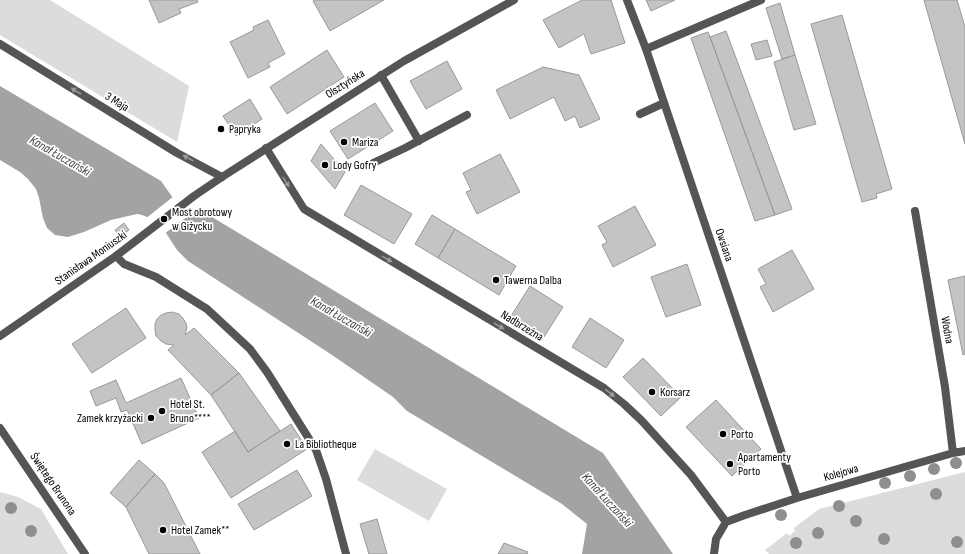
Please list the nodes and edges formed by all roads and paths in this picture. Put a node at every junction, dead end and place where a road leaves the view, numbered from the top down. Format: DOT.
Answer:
graph roads {
  1 [pos="514,0"];
  2 [pos="627,0"];
  3 [pos="761,0"];
  4 [pos="0,44"];
  5 [pos="646,49"];
  6 [pos="381,75"];
  7 [pos="664,103"];
  8 [pos="640,114"];
  9 [pos="467,115"];
  10 [pos="419,141"];
  11 [pos="266,148"];
  12 [pos="373,163"];
  13 [pos="222,177"];
  14 [pos="194,196"];
  15 [pos="914,210"];
  16 [pos="116,256"];
  17 [pos="0,336"];
  18 [pos="0,428"];
  19 [pos="965,451"];
  20 [pos="953,454"];
  21 [pos="797,498"];
  22 [pos="726,522"];
  23 [pos="86,554"];
  24 [pos="346,554"];
  25 [pos="714,554"];
  1 -- 6 [label="street, Olsztyńska"];
  2 -- 5 [label="street, Owsiana"];
  3 -- 5 [label="street"];
  13 -- 4 [label="street, 3 Maja, one-way"];
  5 -- 7 [label="street, Owsiana"];
  6 -- 10 [label="street"];
  6 -- 11 [label="street, Olsztyńska"];
  7 -- 8 [label="street"];
  7 -- 21 [label="street, Owsiana"];
  9 -- 10 [label="street"];
  10 -- 12 [label="street"];
  11 -- 13 [label="street, Olsztyńska"];
  11 -- 22 [label="street, Nadbrzeżna, one-way"];
  13 -- 14 [label="street, Olsztyńska"];
  14 -- 16 [label="street, Stanisława Moniuszki"];
  15 -- 20 [label="street, Wodna"];
  16 -- 17 [label="street, Stanisława Moniuszki"];
  16 -- 24 [label="street"];
  18 -- 23 [label="street, Świętego Brunona"];
  19 -- 20 [label="street, Kolejowa"];
  20 -- 21 [label="street, Kolejowa"];
  21 -- 22 [label="street, Kolejowa"];
  22 -- 25 [label="street"];
}
